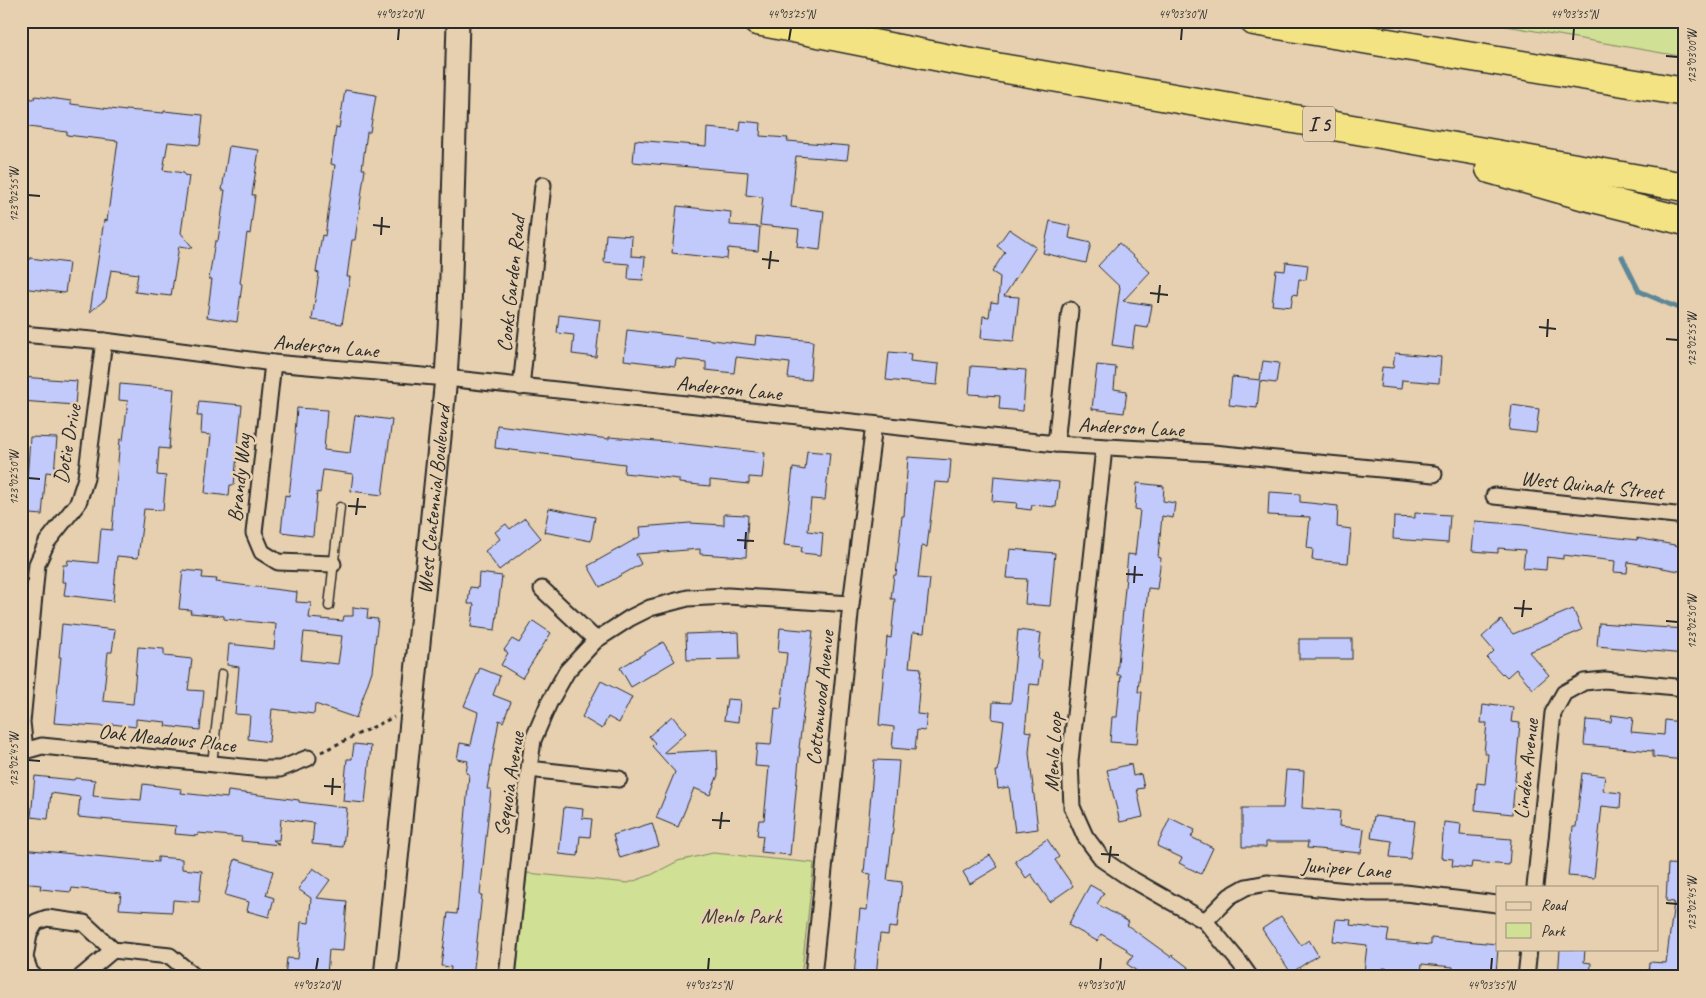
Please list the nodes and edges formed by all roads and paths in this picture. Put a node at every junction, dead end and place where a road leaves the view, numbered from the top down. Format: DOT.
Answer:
graph roads {
  1 [pos="757,21"];
  2 [pos="1254,21"];
  3 [pos="458,25"];
  4 [pos="1685,92"];
  5 [pos="1358,131"];
  6 [pos="543,185"];
  7 [pos="1685,187"];
  8 [pos="1685,221"];
  9 [pos="1070,310"];
  10 [pos="21,334"];
  11 [pos="104,341"];
  12 [pos="273,363"];
  13 [pos="446,378"];
  14 [pos="521,387"];
  15 [pos="874,425"];
  16 [pos="1056,444"];
  17 [pos="1104,448"];
  18 [pos="1434,474"];
  19 [pos="1494,496"];
  20 [pos="340,507"];
  21 [pos="1685,516"];
  22 [pos="333,564"];
  23 [pos="542,589"];
  24 [pos="851,604"];
  25 [pos="329,606"];
  26 [pos="596,640"];
  27 [pos="222,674"];
  28 [pos="1685,688"];
  29 [pos="412,707"];
  30 [pos="23,751"];
  31 [pos="308,758"];
  32 [pos="212,764"];
  33 [pos="529,769"];
  34 [pos="619,779"];
  35 [pos="1535,886"];
  36 [pos="1496,904"];
  37 [pos="1205,921"];
  38 [pos="112,950"];
  39 [pos="1529,950"];
  40 [pos="34,977"];
  41 [pos="81,977"];
  42 [pos="195,977"];
  43 [pos="385,977"];
  44 [pos="507,977"];
  45 [pos="813,977"];
  46 [pos="1250,977"];
  47 [pos="1526,977"];
  1 -- 5 [label="highway, I 5"];
  2 -- 4 [label="highway"];
  3 -- 13 [label="main road, West Centennial Boulevard"];
  5 -- 7 [label="highway, I 5"];
  5 -- 8 [label="highway"];
  6 -- 14 [label="street, Cooks Garden Road"];
  9 -- 16 [label="street"];
  10 -- 11 [label="street, Anderson Lane"];
  11 -- 12 [label="street, Anderson Lane"];
  11 -- 30 [label="street, Dotie Drive"];
  12 -- 13 [label="street, Anderson Lane"];
  12 -- 22 [label="street, Brandy Way"];
  13 -- 14 [label="street, Anderson Lane"];
  13 -- 29 [label="main road, West Centennial Boulevard"];
  14 -- 15 [label="street, Anderson Lane"];
  15 -- 16 [label="street, Anderson Lane"];
  15 -- 24 [label="street, Cottonwood Avenue"];
  16 -- 17 [label="street, Anderson Lane"];
  17 -- 18 [label="street, Anderson Lane"];
  17 -- 37 [label="street, Menlo Loop"];
  19 -- 21 [label="street, West Quinalt Street"];
  20 -- 22 [label="lane"];
  22 -- 25 [label="lane"];
  23 -- 26 [label="street"];
  24 -- 26 [label="street, Sequoia Avenue"];
  24 -- 45 [label="street, Cottonwood Avenue"];
  26 -- 33 [label="street, Sequoia Avenue"];
  27 -- 32 [label="lane"];
  28 -- 35 [label="street, Linden Avenue"];
  29 -- 31 [label="path"];
  29 -- 43 [label="main road, West Centennial Boulevard"];
  30 -- 32 [label="street, Oak Meadows Place"];
  31 -- 32 [label="street, Oak Meadows Place"];
  33 -- 34 [label="street"];
  33 -- 44 [label="street, Sequoia Avenue"];
  36 -- 37 [label="street, Juniper Lane"];
  37 -- 46 [label="street, Menlo Loop"];
  38 -- 40 [label="street"];
  38 -- 41 [label="street"];
  38 -- 42 [label="street"];
  39 -- 47 [label="street"];
}
